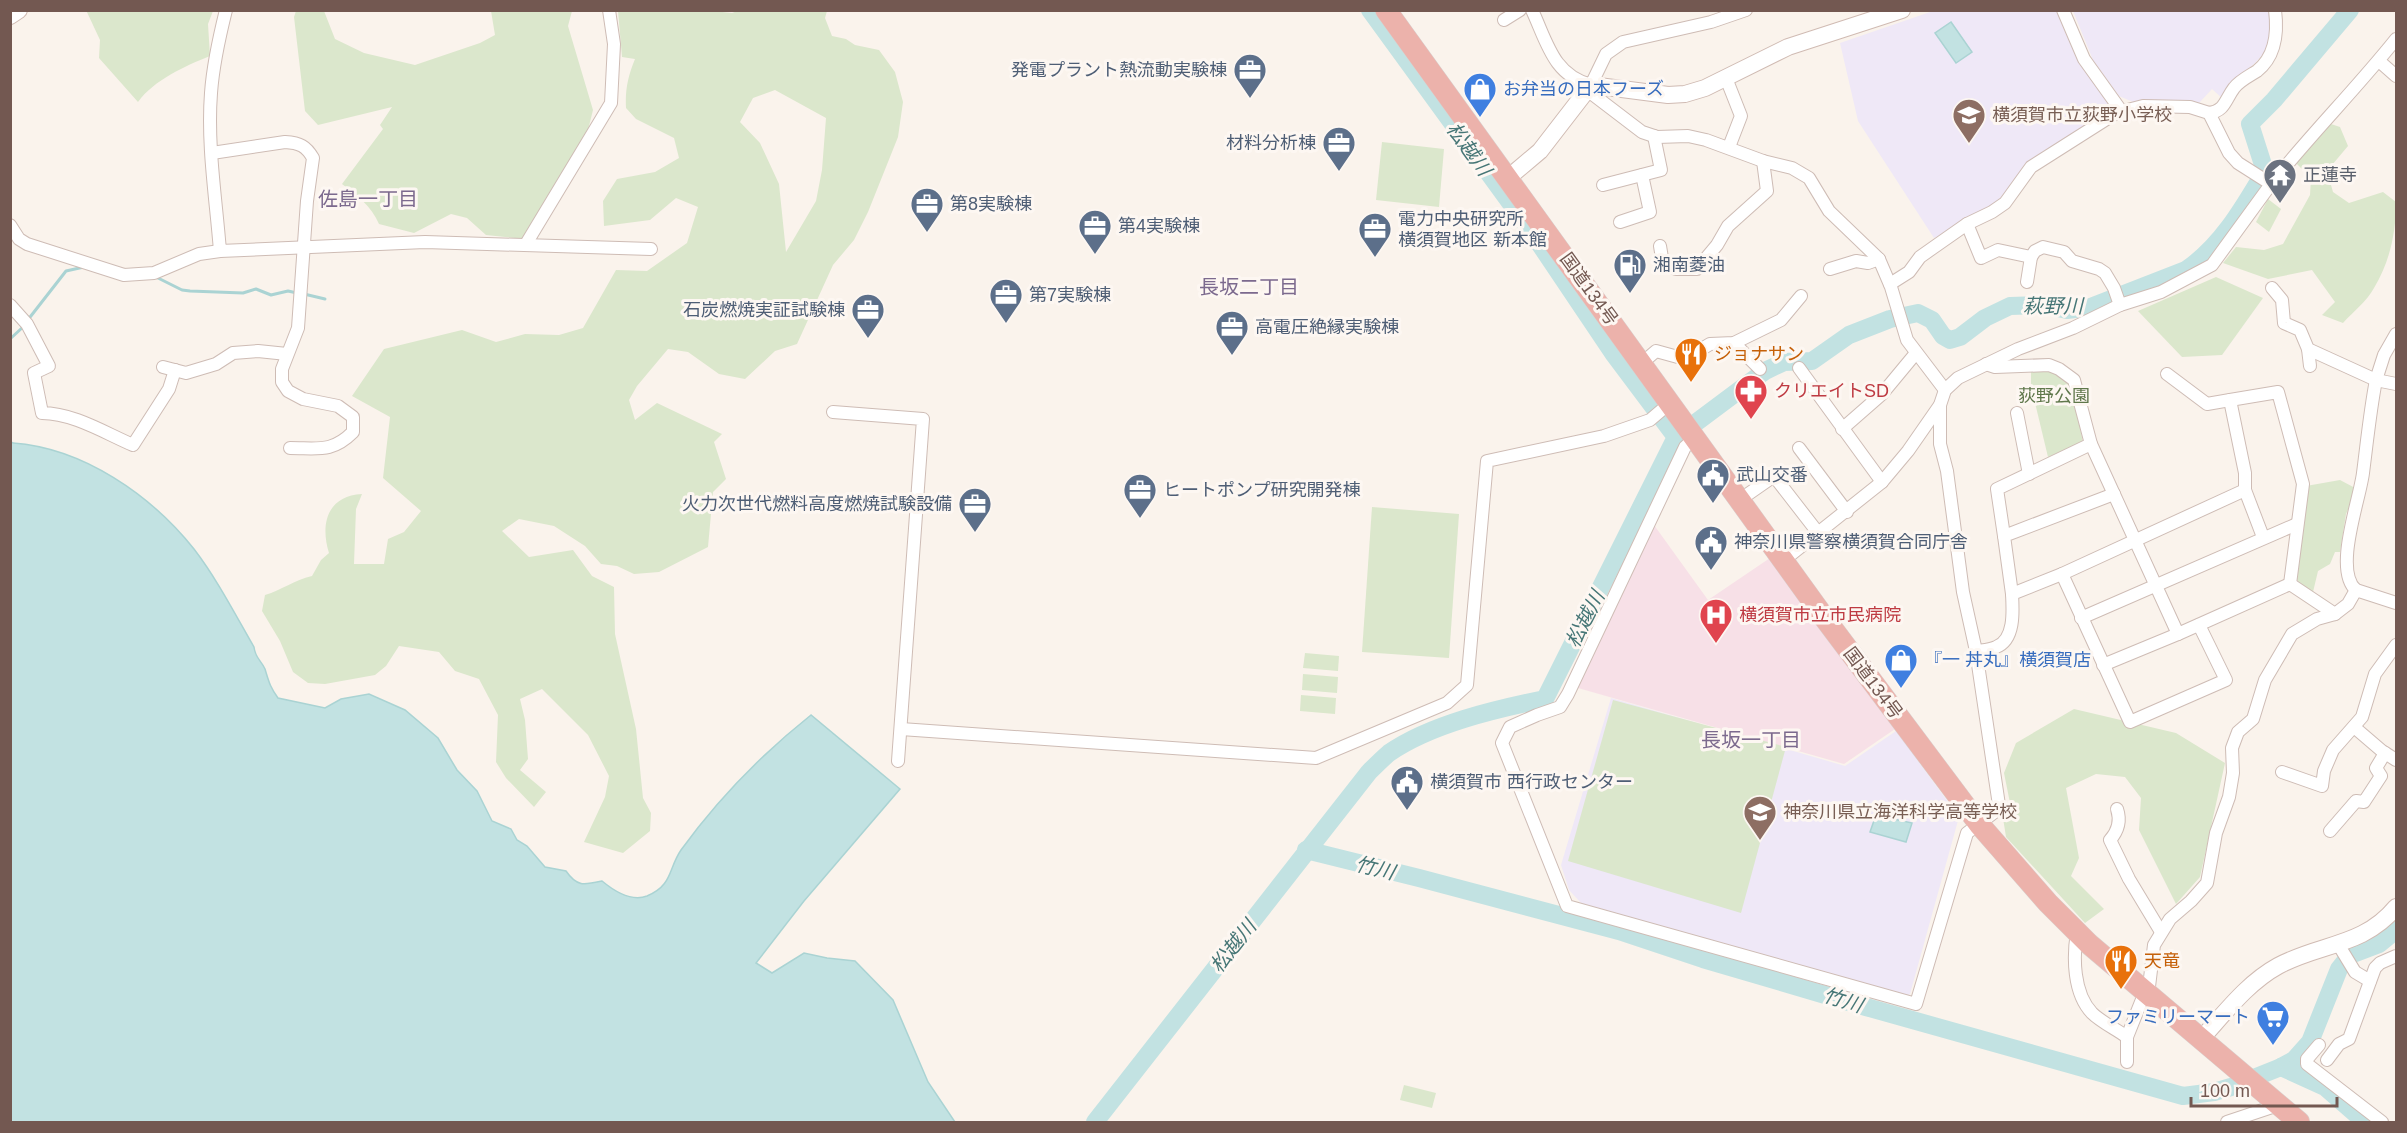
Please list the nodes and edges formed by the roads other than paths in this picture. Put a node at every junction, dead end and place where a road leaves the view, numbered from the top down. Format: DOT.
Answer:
graph roads {
  1 [pos="19,10"];
  2 [pos="226,10"];
  3 [pos="609,10"];
  4 [pos="1386,10"];
  5 [pos="1520,10"];
  6 [pos="1532,10"];
  7 [pos="1746,10"];
  8 [pos="1902,10"];
  9 [pos="2063,10"];
  10 [pos="2275,10"];
  11 [pos="10,16"];
  12 [pos="1708,16"];
  13 [pos="1504,20"];
  14 [pos="2397,39"];
  15 [pos="2379,61"];
  16 [pos="2397,76"];
  17 [pos="1726,78"];
  18 [pos="1589,87"];
  19 [pos="2121,112"];
  20 [pos="2209,112"];
  21 [pos="1654,136"];
  22 [pos="1729,147"];
  23 [pos="212,153"];
  24 [pos="1763,161"];
  25 [pos="1642,175"];
  26 [pos="1508,178"];
  27 [pos="2271,184"];
  28 [pos="1603,186"];
  29 [pos="1620,222"];
  30 [pos="1967,224"];
  31 [pos="10,225"];
  32 [pos="526,244"];
  33 [pos="1660,246"];
  34 [pos="304,248"];
  35 [pos="651,249"];
  36 [pos="220,251"];
  37 [pos="2031,257"];
  38 [pos="1879,259"];
  39 [pos="1830,268"];
  40 [pos="2027,282"];
  41 [pos="1890,284"];
  42 [pos="2272,288"];
  43 [pos="1801,296"];
  44 [pos="2117,297"];
  45 [pos="10,305"];
  46 [pos="2397,334"];
  47 [pos="1734,343"];
  48 [pos="2308,349"];
  49 [pos="1916,353"];
  50 [pos="287,354"];
  51 [pos="1642,363"];
  52 [pos="1986,364"];
  53 [pos="2310,366"];
  54 [pos="1760,369"];
  55 [pos="1799,369"];
  56 [pos="2167,374"];
  57 [pos="2376,380"];
  58 [pos="2397,384"];
  59 [pos="1945,390"];
  60 [pos="2230,400"];
  61 [pos="1670,403"];
  62 [pos="1940,405"];
  63 [pos="833,412"];
  64 [pos="2017,413"];
  65 [pos="1842,429"];
  66 [pos="1691,431"];
  67 [pos="2091,444"];
  68 [pos="290,448"];
  69 [pos="1799,448"];
  70 [pos="2029,474"];
  71 [pos="1882,482"];
  72 [pos="2245,490"];
  73 [pos="2114,494"];
  74 [pos="1741,499"];
  75 [pos="1847,512"];
  76 [pos="2297,524"];
  77 [pos="1819,534"];
  78 [pos="2004,536"];
  79 [pos="2263,537"];
  80 [pos="2135,541"];
  81 [pos="1784,560"];
  82 [pos="2062,574"];
  83 [pos="2290,584"];
  84 [pos="2156,586"];
  85 [pos="2356,590"];
  86 [pos="2012,594"];
  87 [pos="2397,603"];
  88 [pos="2335,614"];
  89 [pos="2080,618"];
  90 [pos="2199,625"];
  91 [pos="2178,634"];
  92 [pos="2397,645"];
  93 [pos="1976,651"];
  94 [pos="2103,665"];
  95 [pos="2354,727"];
  96 [pos="901,729"];
  97 [pos="2385,753"];
  98 [pos="2397,760"];
  99 [pos="898,761"];
  100 [pos="2282,772"];
  101 [pos="2117,809"];
  102 [pos="1979,824"];
  103 [pos="2330,831"];
  104 [pos="2397,907"];
  105 [pos="2077,932"];
  106 [pos="2162,932"];
  107 [pos="2338,944"];
  108 [pos="2397,956"];
  109 [pos="2370,981"];
  110 [pos="2146,994"];
  111 [pos="2127,1037"];
  112 [pos="2201,1039"];
  113 [pos="2319,1046"];
  114 [pos="2327,1060"];
  115 [pos="2127,1062"];
  116 [pos="2278,1105"];
  117 [pos="2228,1122"];
  118 [pos="2298,1122"];
  119 [pos="2382,1122"];
  1 -- 11 [label="street"];
  2 -- 23 [label="street"];
  3 -- 32 [label="street"];
  4 -- 26 [label="highway, 国道134号"];
  5 -- 13 [label="street"];
  6 -- 18 [label="street"];
  7 -- 12 [label="street"];
  8 -- 17 [label="street"];
  9 -- 19 [label="street"];
  10 -- 20 [label="street"];
  12 -- 18 [label="street"];
  14 -- 15 [label="street"];
  15 -- 16 [label="street"];
  15 -- 27 [label="street"];
  17 -- 18 [label="street"];
  17 -- 22 [label="street"];
  18 -- 21 [label="street"];
  18 -- 26 [label="street"];
  19 -- 20 [label="street"];
  19 -- 30 [label="street"];
  20 -- 27 [label="street"];
  21 -- 22 [label="street"];
  21 -- 25 [label="street"];
  22 -- 24 [label="street"];
  23 -- 34 [label="street"];
  23 -- 36 [label="street"];
  24 -- 33 [label="street"];
  24 -- 38 [label="street"];
  25 -- 28 [label="street"];
  25 -- 29 [label="street"];
  26 -- 51 [label="highway, 国道134号"];
  27 -- 44 [label="street"];
  30 -- 37 [label="street"];
  30 -- 41 [label="street"];
  31 -- 36 [label="street"];
  32 -- 34 [label="street"];
  32 -- 35 [label="street"];
  34 -- 36 [label="street"];
  34 -- 50 [label="street"];
  37 -- 40 [label="street"];
  37 -- 44 [label="street"];
  38 -- 39 [label="street"];
  38 -- 41 [label="street"];
  41 -- 49 [label="street"];
  42 -- 48 [label="street"];
  43 -- 47 [label="street"];
  44 -- 52 [label="street"];
  45 -- 50 [label="street"];
  46 -- 57 [label="street"];
  47 -- 51 [label="street"];
  47 -- 54 [label="street"];
  48 -- 53 [label="street"];
  48 -- 57 [label="street"];
  49 -- 59 [label="street"];
  49 -- 65 [label="street"];
  50 -- 68 [label="street"];
  51 -- 61 [label="highway, 国道134号"];
  52 -- 59 [label="street"];
  52 -- 67 [label="street"];
  55 -- 65 [label="street"];
  56 -- 60 [label="street"];
  57 -- 58 [label="street"];
  57 -- 85 [label="street"];
  59 -- 62 [label="street"];
  60 -- 72 [label="street"];
  60 -- 76 [label="street"];
  61 -- 66 [label="highway, 国道134号"];
  61 -- 96 [label="street"];
  62 -- 71 [label="street"];
  62 -- 93 [label="street"];
  63 -- 96 [label="street"];
  64 -- 70 [label="street"];
  65 -- 71 [label="street"];
  66 -- 74 [label="highway, 国道134号"];
  66 -- 102 [label="street"];
  67 -- 70 [label="street"];
  67 -- 73 [label="street"];
  69 -- 75 [label="street"];
  70 -- 78 [label="street"];
  71 -- 75 [label="street"];
  72 -- 79 [label="street"];
  72 -- 80 [label="street"];
  73 -- 78 [label="street"];
  73 -- 80 [label="street"];
  74 -- 77 [label="street"];
  74 -- 81 [label="highway, 国道134号"];
  75 -- 77 [label="street"];
  76 -- 79 [label="street"];
  76 -- 83 [label="street"];
  77 -- 81 [label="street"];
  78 -- 86 [label="street"];
  79 -- 84 [label="street"];
  80 -- 82 [label="street"];
  80 -- 84 [label="street"];
  81 -- 102 [label="highway, 国道134号"];
  82 -- 86 [label="street"];
  82 -- 89 [label="street"];
  83 -- 88 [label="street"];
  83 -- 90 [label="street"];
  84 -- 89 [label="street"];
  84 -- 91 [label="street"];
  85 -- 87 [label="street"];
  85 -- 88 [label="street"];
  86 -- 93 [label="street"];
  88 -- 106 [label="street"];
  89 -- 94 [label="street"];
  90 -- 91 [label="street"];
  90 -- 94 [label="street"];
  91 -- 94 [label="street"];
  92 -- 95 [label="street"];
  93 -- 102 [label="street"];
  95 -- 97 [label="street"];
  95 -- 100 [label="street"];
  96 -- 99 [label="street"];
  97 -- 98 [label="street"];
  97 -- 103 [label="street"];
  101 -- 106 [label="street"];
  102 -- 105 [label="highway, 国道134号"];
  104 -- 107 [label="street"];
  105 -- 110 [label="highway, 国道134号"];
  105 -- 111 [label="street"];
  106 -- 110 [label="street"];
  107 -- 109 [label="street"];
  107 -- 112 [label="street"];
  108 -- 109 [label="street"];
  109 -- 114 [label="street"];
  110 -- 111 [label="street"];
  110 -- 112 [label="highway, 国道134号"];
  111 -- 115 [label="street"];
  112 -- 116 [label="highway, 国道134号"];
  113 -- 119 [label="street"];
  116 -- 117 [label="street"];
  116 -- 118 [label="highway, 国道134号"];
}
